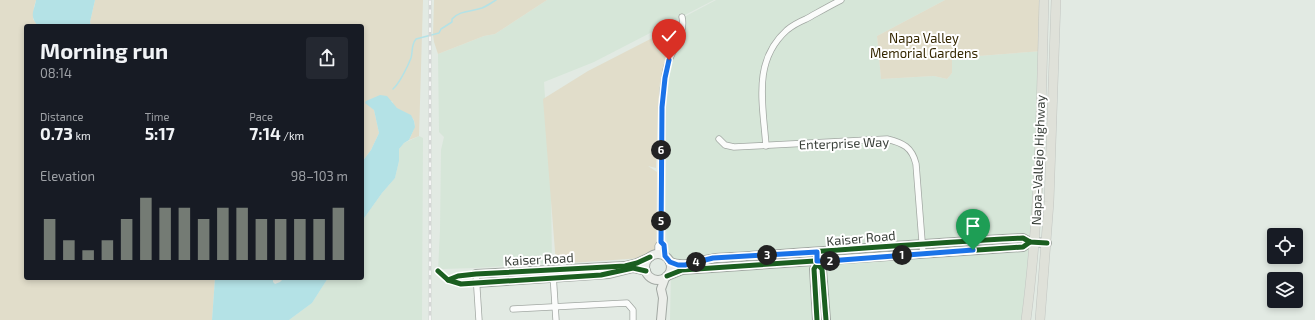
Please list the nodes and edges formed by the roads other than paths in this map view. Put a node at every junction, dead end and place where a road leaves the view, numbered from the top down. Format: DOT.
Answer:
graph roads {
  1 [pos="841,0"];
  2 [pos="1044,0"];
  3 [pos="1056,0"];
  4 [pos="682,17"];
  5 [pos="1043,45"];
  6 [pos="1054,45"];
  7 [pos="719,139"];
  8 [pos="766,146"];
  9 [pos="1032,242"];
  10 [pos="922,243"];
  11 [pos="1047,243"];
  12 [pos="923,254"];
  13 [pos="650,257"];
  14 [pos="664,257"];
  15 [pos="817,259"];
  16 [pos="553,270"];
  17 [pos="476,274"];
  18 [pos="648,274"];
  19 [pos="666,277"];
  20 [pos="553,279"];
  21 [pos="476,283"];
  22 [pos="556,306"];
  23 [pos="513,309"];
  24 [pos="661,310"];
  25 [pos="478,320"];
  26 [pos="556,320"];
  27 [pos="633,320"];
  28 [pos="661,320"];
  29 [pos="817,320"];
  30 [pos="826,320"];
  31 [pos="1026,320"];
  32 [pos="1040,320"];
  1 -- 8 [label="street"];
  2 -- 5 [label="main road, Napa-Vallejo Highway"];
  3 -- 6 [label="main road, Napa-Vallejo Highway"];
  4 -- 14 [label="street"];
  5 -- 6 [label="street"];
  5 -- 9 [label="main road, Napa-Vallejo Highway"];
  6 -- 11 [label="main road, Napa-Vallejo Highway"];
  7 -- 8 [label="street, Enterprise Way"];
  8 -- 10 [label="street, Enterprise Way"];
  9 -- 10 [label="street, Kaiser Road"];
  9 -- 11 [label="street, Kaiser Road"];
  9 -- 12 [label="street, Kaiser Road"];
  9 -- 31 [label="main road, Napa-Vallejo Highway"];
  10 -- 12 [label="street, Enterprise Way"];
  10 -- 15 [label="street, Kaiser Road"];
  11 -- 32 [label="main road, Napa-Vallejo Highway"];
  12 -- 15 [label="street, Kaiser Road"];
  13 -- 14 [label="street"];
  13 -- 16 [label="street, Kaiser Road"];
  13 -- 18 [label="street"];
  14 -- 15 [label="street, Kaiser Road"];
  14 -- 19 [label="street"];
  15 -- 19 [label="street, Kaiser Road"];
  15 -- 29 [label="street"];
  15 -- 30 [label="street"];
  16 -- 17 [label="street, Kaiser Road"];
  16 -- 20 [label="street"];
  17 -- 21 [label="street"];
  18 -- 19 [label="street"];
  18 -- 20 [label="street, Kaiser Road"];
  18 -- 24 [label="street"];
  19 -- 24 [label="street"];
  20 -- 21 [label="street, Kaiser Road"];
  20 -- 22 [label="street"];
  21 -- 25 [label="street"];
  22 -- 23 [label="street"];
  22 -- 26 [label="street"];
  22 -- 27 [label="street"];
  24 -- 28 [label="street"];
}
